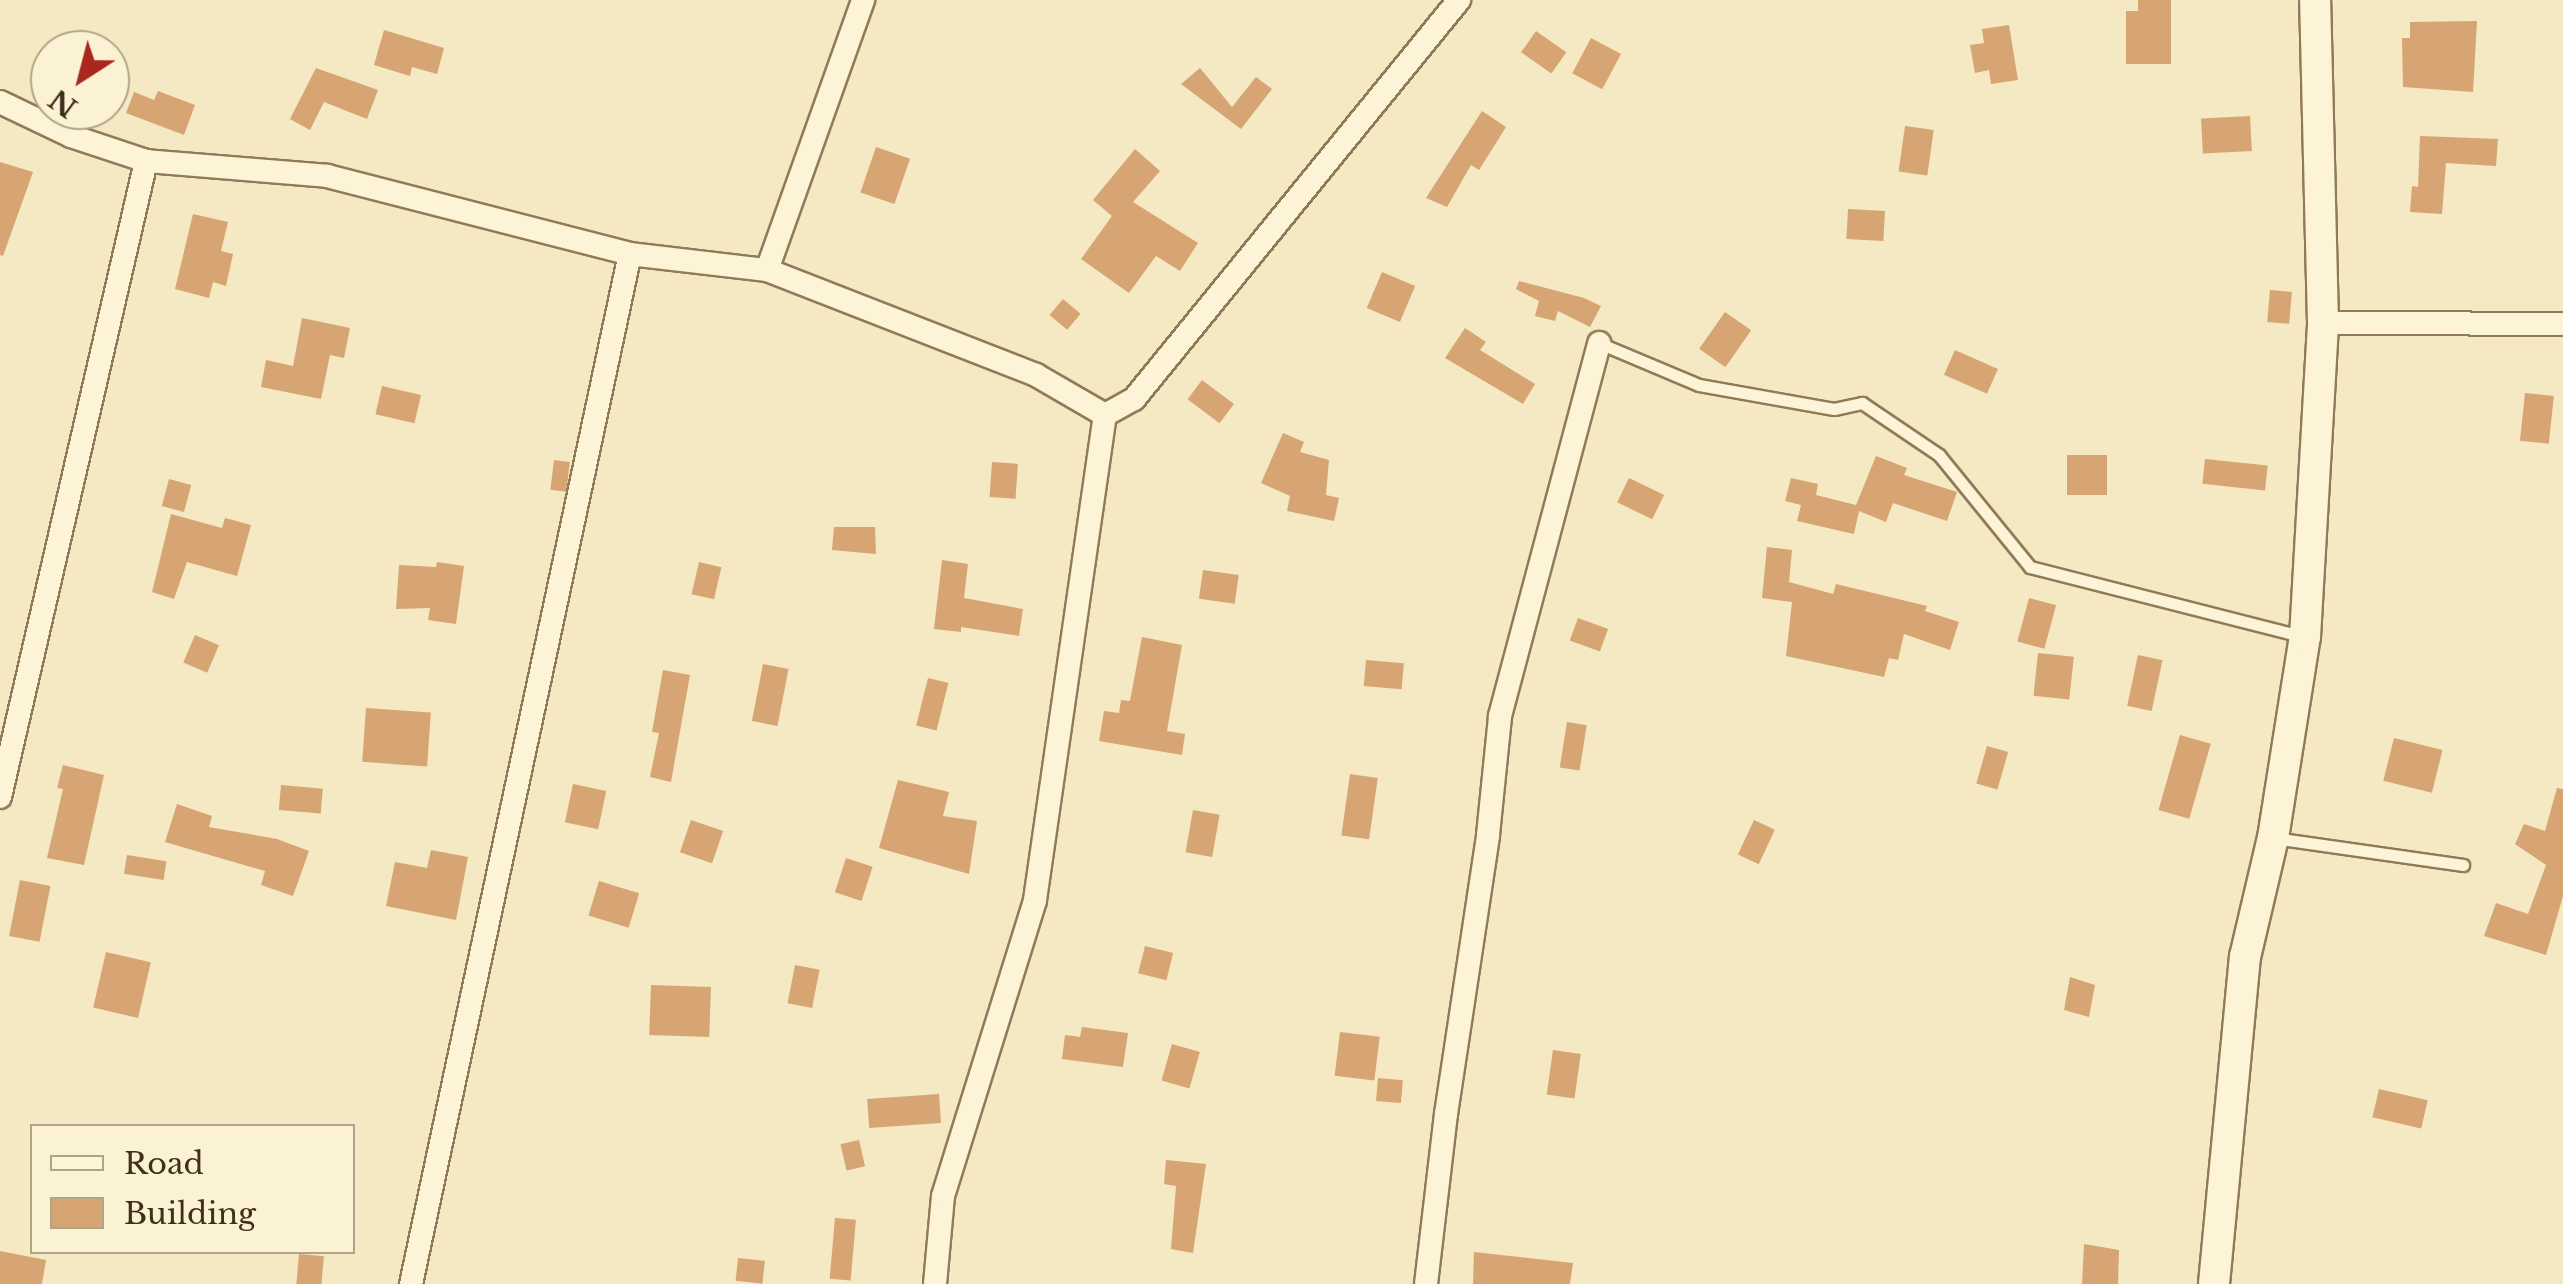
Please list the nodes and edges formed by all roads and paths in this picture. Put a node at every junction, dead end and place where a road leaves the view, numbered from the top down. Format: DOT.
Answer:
graph roads {
  1 [pos="863,0"];
  2 [pos="1460,0"];
  3 [pos="2316,0"];
  4 [pos="0,102"];
  5 [pos="146,161"];
  6 [pos="630,254"];
  7 [pos="767,270"];
  8 [pos="2322,323"];
  9 [pos="2563,324"];
  10 [pos="1600,343"];
  11 [pos="1106,415"];
  12 [pos="2305,637"];
  13 [pos="0,797"];
  14 [pos="2273,838"];
  15 [pos="2463,865"];
  16 [pos="411,1284"];
  17 [pos="935,1284"];
  18 [pos="1426,1284"];
  19 [pos="2214,1284"];
  1 -- 7 [label="street"];
  2 -- 11 [label="street"];
  3 -- 8 [label="street"];
  4 -- 5 [label="street"];
  5 -- 6 [label="street"];
  5 -- 13 [label="street"];
  6 -- 7 [label="street"];
  6 -- 16 [label="street"];
  7 -- 11 [label="street"];
  8 -- 9 [label="street"];
  8 -- 12 [label="street"];
  10 -- 12 [label="lane"];
  10 -- 18 [label="street"];
  11 -- 17 [label="street"];
  12 -- 14 [label="street"];
  14 -- 15 [label="lane"];
  14 -- 19 [label="street"];
}
